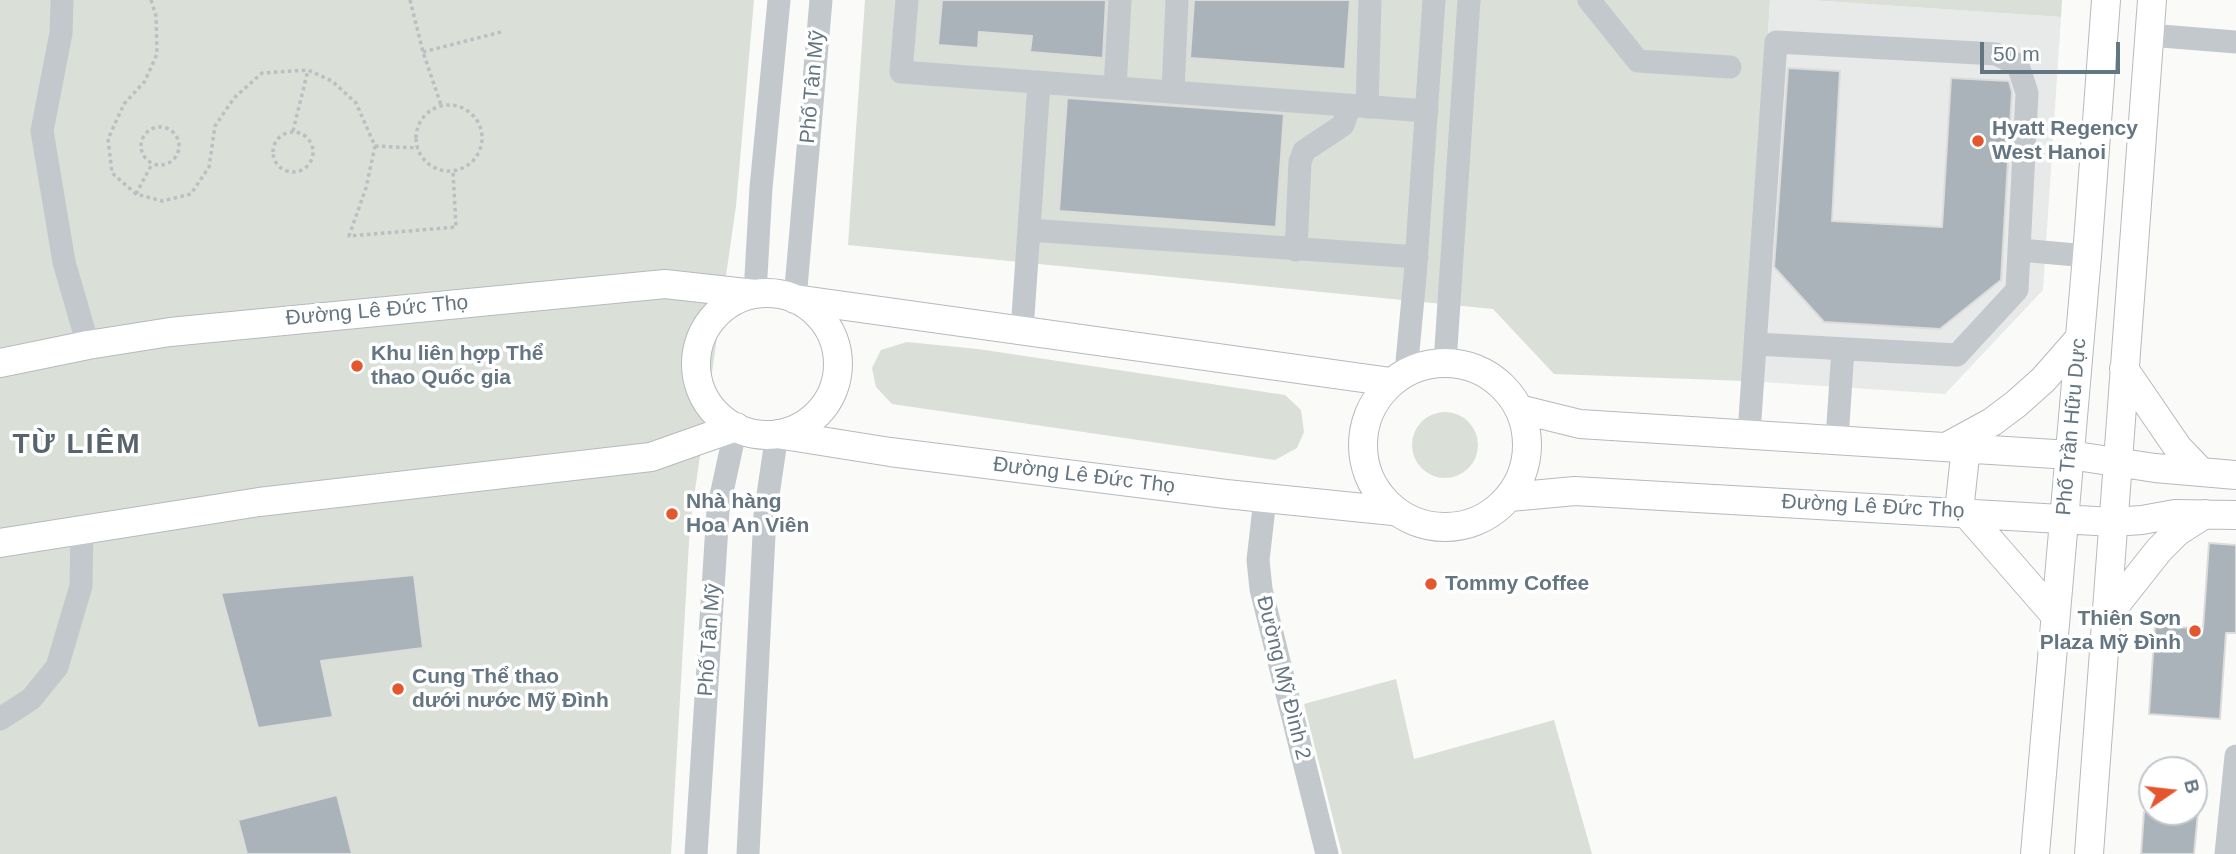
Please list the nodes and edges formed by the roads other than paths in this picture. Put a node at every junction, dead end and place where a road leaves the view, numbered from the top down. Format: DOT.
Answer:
graph roads {
  1 [pos="62,0"];
  2 [pos="779,0"];
  3 [pos="821,0"];
  4 [pos="907,0"];
  5 [pos="1120,0"];
  6 [pos="1177,0"];
  7 [pos="1370,0"];
  8 [pos="1434,0"];
  9 [pos="1469,0"];
  10 [pos="1589,0"];
  11 [pos="2106,0"];
  12 [pos="2152,0"];
  13 [pos="2149,35"];
  14 [pos="2236,42"];
  15 [pos="1730,66"];
  16 [pos="1039,82"];
  17 [pos="1115,88"];
  18 [pos="1173,92"];
  19 [pos="1359,106"];
  20 [pos="1427,111"];
  21 [pos="1029,230"];
  22 [pos="1296,250"];
  23 [pos="2020,250"];
  24 [pos="2087,256"];
  25 [pos="1417,257"];
  26 [pos="755,294"];
  27 [pos="794,299"];
  28 [pos="2126,323"];
  29 [pos="2080,330"];
  30 [pos="1022,331"];
  31 [pos="1755,344"];
  32 [pos="88,345"];
  33 [pos="1843,349"];
  34 [pos="0,363"];
  35 [pos="1445,363"];
  36 [pos="2124,369"];
  37 [pos="1398,377"];
  38 [pos="1519,409"];
  39 [pos="736,427"];
  40 [pos="1749,433"];
  41 [pos="777,434"];
  42 [pos="1837,439"];
  43 [pos="1957,447"];
  44 [pos="2070,454"];
  45 [pos="2117,460"];
  46 [pos="2200,472"];
  47 [pos="2234,475"];
  48 [pos="1510,497"];
  49 [pos="1265,499"];
  50 [pos="1393,511"];
  51 [pos="1962,512"];
  52 [pos="2223,514"];
  53 [pos="2064,519"];
  54 [pos="2113,522"];
  55 [pos="82,528"];
  56 [pos="0,543"];
  57 [pos="2054,614"];
  58 [pos="2106,617"];
  59 [pos="0,719"];
  60 [pos="2236,756"];
  61 [pos="696,854"];
  62 [pos="747,854"];
  63 [pos="1327,854"];
  64 [pos="2035,854"];
  65 [pos="2089,854"];
  66 [pos="2226,854"];
  1 -- 32 [label="street"];
  2 -- 26 [label="street, Phố Tân Mỹ"];
  3 -- 27 [label="street, Phố Tân Mỹ"];
  4 -- 16 [label="street"];
  5 -- 17 [label="street"];
  6 -- 18 [label="street"];
  7 -- 19 [label="street"];
  8 -- 20 [label="street"];
  9 -- 35 [label="street"];
  10 -- 15 [label="street"];
  11 -- 24 [label="main road, Phố Trần Hữu Dực"];
  12 -- 13 [label="main road"];
  13 -- 14 [label="street"];
  13 -- 28 [label="main road"];
  16 -- 17 [label="street"];
  16 -- 21 [label="street"];
  17 -- 18 [label="street"];
  18 -- 19 [label="street"];
  19 -- 20 [label="street"];
  19 -- 22 [label="street"];
  20 -- 25 [label="street"];
  21 -- 22 [label="street"];
  21 -- 30 [label="street"];
  22 -- 25 [label="street"];
  23 -- 24 [label="street"];
  23 -- 31 [label="street"];
  23 -- 33 [label="street"];
  24 -- 29 [label="main road, Phố Trần Hữu Dực"];
  25 -- 37 [label="street"];
  26 -- 27 [label="main road"];
  26 -- 32 [label="main road, Đường Lê Đức Thọ"];
  26 -- 39 [label="main road"];
  27 -- 30 [label="main road"];
  27 -- 41 [label="main road"];
  28 -- 29 [label="main road"];
  28 -- 36 [label="main road"];
  29 -- 43 [label="main road"];
  29 -- 44 [label="main road, Phố Trần Hữu Dực"];
  30 -- 37 [label="main road"];
  31 -- 33 [label="street"];
  31 -- 40 [label="street"];
  32 -- 34 [label="main road, Đường Lê Đức Thọ"];
  33 -- 42 [label="street"];
  35 -- 37 [label="main road"];
  35 -- 38 [label="main road"];
  36 -- 45 [label="main road"];
  36 -- 46 [label="main road"];
  37 -- 50 [label="main road"];
  38 -- 40 [label="main road"];
  38 -- 48 [label="main road"];
  39 -- 41 [label="main road"];
  39 -- 55 [label="main road"];
  39 -- 61 [label="street, Phố Tân Mỹ"];
  40 -- 42 [label="main road"];
  41 -- 49 [label="main road, Đường Lê Đức Thọ"];
  41 -- 62 [label="street"];
  42 -- 43 [label="main road"];
  43 -- 44 [label="main road"];
  43 -- 51 [label="main road"];
  44 -- 45 [label="main road"];
  44 -- 53 [label="main road, Phố Trần Hữu Dực"];
  45 -- 46 [label="main road"];
  45 -- 54 [label="main road"];
  46 -- 47 [label="main road"];
  47 -- 52 [label="main road"];
  48 -- 50 [label="main road"];
  48 -- 51 [label="main road, Đường Lê Đức Thọ"];
  49 -- 50 [label="main road, Đường Lê Đức Thọ"];
  49 -- 63 [label="street, Đường Mỹ Đình 2"];
  51 -- 53 [label="main road, Đường Lê Đức Thọ"];
  51 -- 57 [label="main road"];
  52 -- 54 [label="main road, Đường Lê Đức Thọ"];
  52 -- 58 [label="main road"];
  53 -- 54 [label="main road, Đường Lê Đức Thọ"];
  53 -- 57 [label="main road, Phố Trần Hữu Dực"];
  54 -- 58 [label="main road"];
  55 -- 56 [label="main road"];
  55 -- 59 [label="street"];
  57 -- 64 [label="main road, Phố Trần Hữu Dực"];
  58 -- 65 [label="main road"];
  60 -- 66 [label="street"];
}
